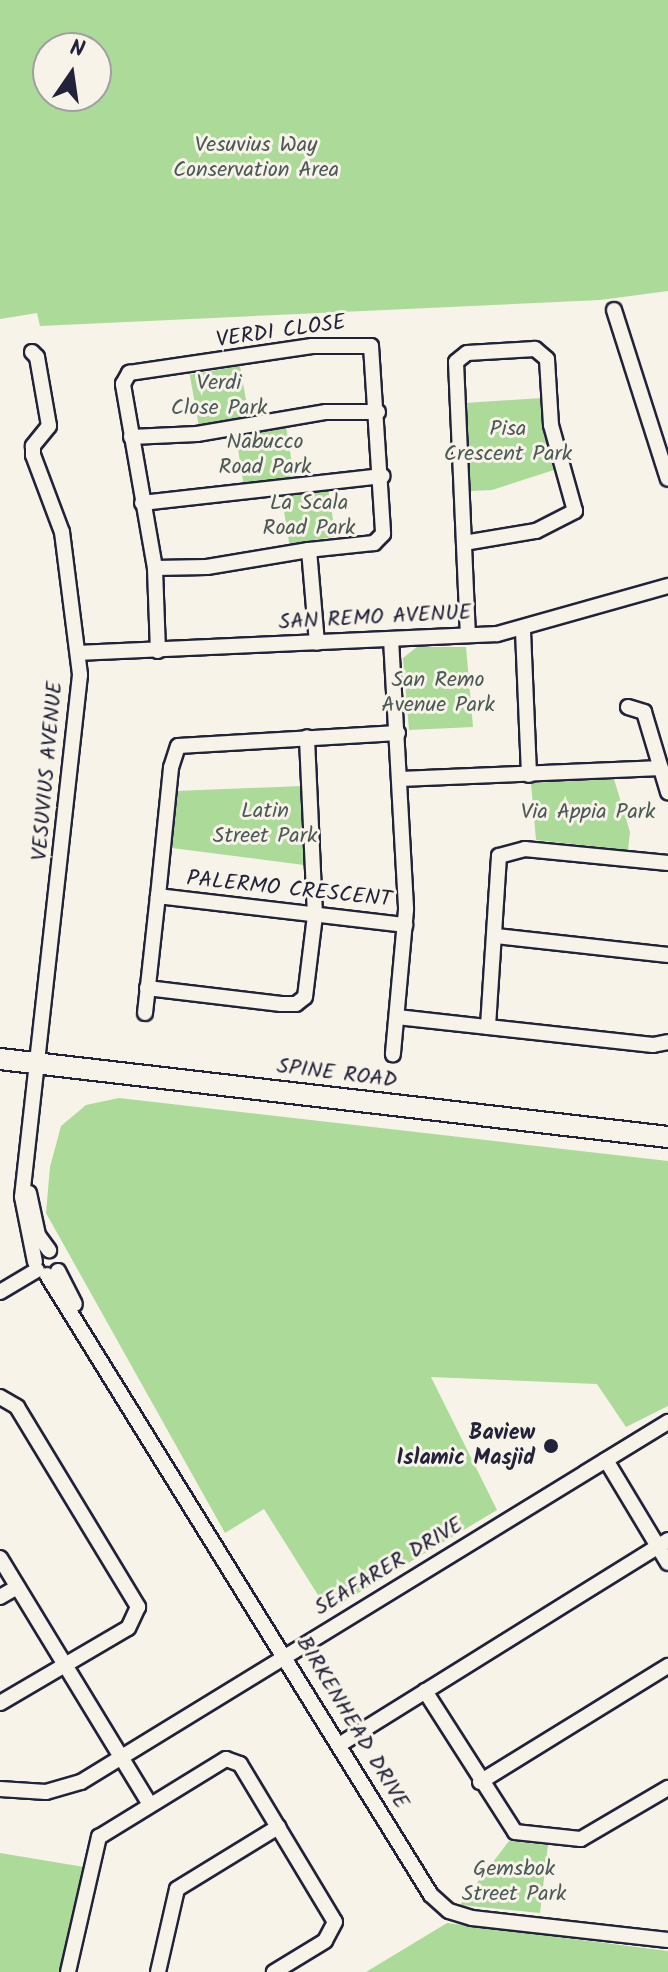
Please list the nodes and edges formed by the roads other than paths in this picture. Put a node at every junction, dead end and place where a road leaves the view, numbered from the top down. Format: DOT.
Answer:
graph roads {
  1 [pos="614,310"];
  2 [pos="32,352"];
  3 [pos="378,412"];
  4 [pos="131,437"];
  5 [pos="382,476"];
  6 [pos="668,479"];
  7 [pos="142,503"];
  8 [pos="464,543"];
  9 [pos="309,550"];
  10 [pos="155,568"];
  11 [pos="668,586"];
  12 [pos="523,631"];
  13 [pos="468,635"];
  14 [pos="391,639"];
  15 [pos="317,643"];
  16 [pos="158,651"];
  17 [pos="78,653"];
  18 [pos="628,707"];
  19 [pos="398,733"];
  20 [pos="307,737"];
  21 [pos="661,768"];
  22 [pos="529,775"];
  23 [pos="401,779"];
  24 [pos="668,792"];
  25 [pos="668,863"];
  26 [pos="158,896"];
  27 [pos="315,915"];
  28 [pos="405,925"];
  29 [pos="496,936"];
  30 [pos="668,955"];
  31 [pos="147,988"];
  32 [pos="145,1013"];
  33 [pos="397,1017"];
  34 [pos="488,1027"];
  35 [pos="668,1042"];
  36 [pos="393,1054"];
  37 [pos="0,1059"];
  38 [pos="39,1064"];
  39 [pos="668,1137"];
  40 [pos="26,1173"];
  41 [pos="49,1250"];
  42 [pos="44,1269"];
  43 [pos="0,1292"];
  44 [pos="0,1397"];
  45 [pos="668,1422"];
  46 [pos="606,1460"];
  47 [pos="663,1544"];
  48 [pos="0,1558"];
  49 [pos="668,1563"];
  50 [pos="17,1587"];
  51 [pos="0,1597"];
  52 [pos="285,1656"];
  53 [pos="65,1666"];
  54 [pos="668,1666"];
  55 [pos="425,1691"];
  56 [pos="0,1703"];
  57 [pos="339,1745"];
  58 [pos="122,1758"];
  59 [pos="480,1782"];
  60 [pos="668,1788"];
  61 [pos="0,1789"];
  62 [pos="149,1803"];
  63 [pos="278,1827"];
  64 [pos="668,1940"];
  65 [pos="68,1972"];
  66 [pos="158,1972"];
  67 [pos="274,1972"];
  1 -- 6 [label="street"];
  2 -- 17 [label="street, VESUVIUS AVENUE"];
  3 -- 4 [label="street"];
  3 -- 4 [label="street, VERDI CLOSE"];
  3 -- 5 [label="street, VERDI CLOSE"];
  4 -- 7 [label="street, VERDI CLOSE"];
  5 -- 7 [label="street"];
  5 -- 9 [label="street, VERDI CLOSE"];
  7 -- 10 [label="street, VERDI CLOSE"];
  8 -- 8 [label="street"];
  8 -- 13 [label="street"];
  9 -- 10 [label="street, VERDI CLOSE"];
  9 -- 15 [label="street"];
  10 -- 16 [label="street, VERDI CLOSE"];
  11 -- 12 [label="street, SAN REMO AVENUE"];
  12 -- 13 [label="street, SAN REMO AVENUE"];
  12 -- 22 [label="street"];
  13 -- 14 [label="street, SAN REMO AVENUE"];
  14 -- 15 [label="street, SAN REMO AVENUE"];
  14 -- 19 [label="street"];
  15 -- 16 [label="street, SAN REMO AVENUE"];
  16 -- 17 [label="street, SAN REMO AVENUE"];
  17 -- 38 [label="street, VESUVIUS AVENUE"];
  18 -- 21 [label="street"];
  19 -- 20 [label="street, PALERMO CRESCENT"];
  19 -- 23 [label="street"];
  20 -- 26 [label="street, PALERMO CRESCENT"];
  20 -- 27 [label="street"];
  21 -- 22 [label="street"];
  21 -- 24 [label="street"];
  22 -- 23 [label="street"];
  23 -- 28 [label="street"];
  25 -- 29 [label="street"];
  26 -- 27 [label="street, PALERMO CRESCENT"];
  26 -- 31 [label="street"];
  27 -- 28 [label="street, PALERMO CRESCENT"];
  27 -- 31 [label="street"];
  28 -- 33 [label="street"];
  29 -- 30 [label="street"];
  29 -- 34 [label="street"];
  31 -- 32 [label="street"];
  33 -- 34 [label="street"];
  33 -- 36 [label="street"];
  34 -- 35 [label="street"];
  37 -- 38 [label="main road, SPINE ROAD"];
  38 -- 39 [label="main road, SPINE ROAD"];
  38 -- 40 [label="street, BIRKENHEAD DRIVE"];
  40 -- 41 [label="street, BIRKENHEAD DRIVE"];
  40 -- 42 [label="street, BIRKENHEAD DRIVE"];
  41 -- 42 [label="street"];
  41 -- 42 [label="street, BIRKENHEAD DRIVE"];
  42 -- 43 [label="street"];
  42 -- 52 [label="street, BIRKENHEAD DRIVE"];
  44 -- 53 [label="street"];
  45 -- 46 [label="street, SEAFARER DRIVE"];
  46 -- 47 [label="street"];
  46 -- 52 [label="street, SEAFARER DRIVE"];
  47 -- 49 [label="street"];
  47 -- 55 [label="street"];
  48 -- 50 [label="street"];
  50 -- 51 [label="street"];
  50 -- 53 [label="street"];
  52 -- 57 [label="street, BIRKENHEAD DRIVE"];
  52 -- 58 [label="street, SEAFARER DRIVE"];
  53 -- 56 [label="street"];
  53 -- 58 [label="street"];
  54 -- 59 [label="street"];
  55 -- 57 [label="street"];
  55 -- 59 [label="street"];
  57 -- 64 [label="street, BIRKENHEAD DRIVE"];
  58 -- 61 [label="street, SEAFARER DRIVE"];
  58 -- 62 [label="street"];
  59 -- 60 [label="street"];
  62 -- 63 [label="street"];
  62 -- 65 [label="street"];
  63 -- 66 [label="street"];
  63 -- 67 [label="street"];
}
